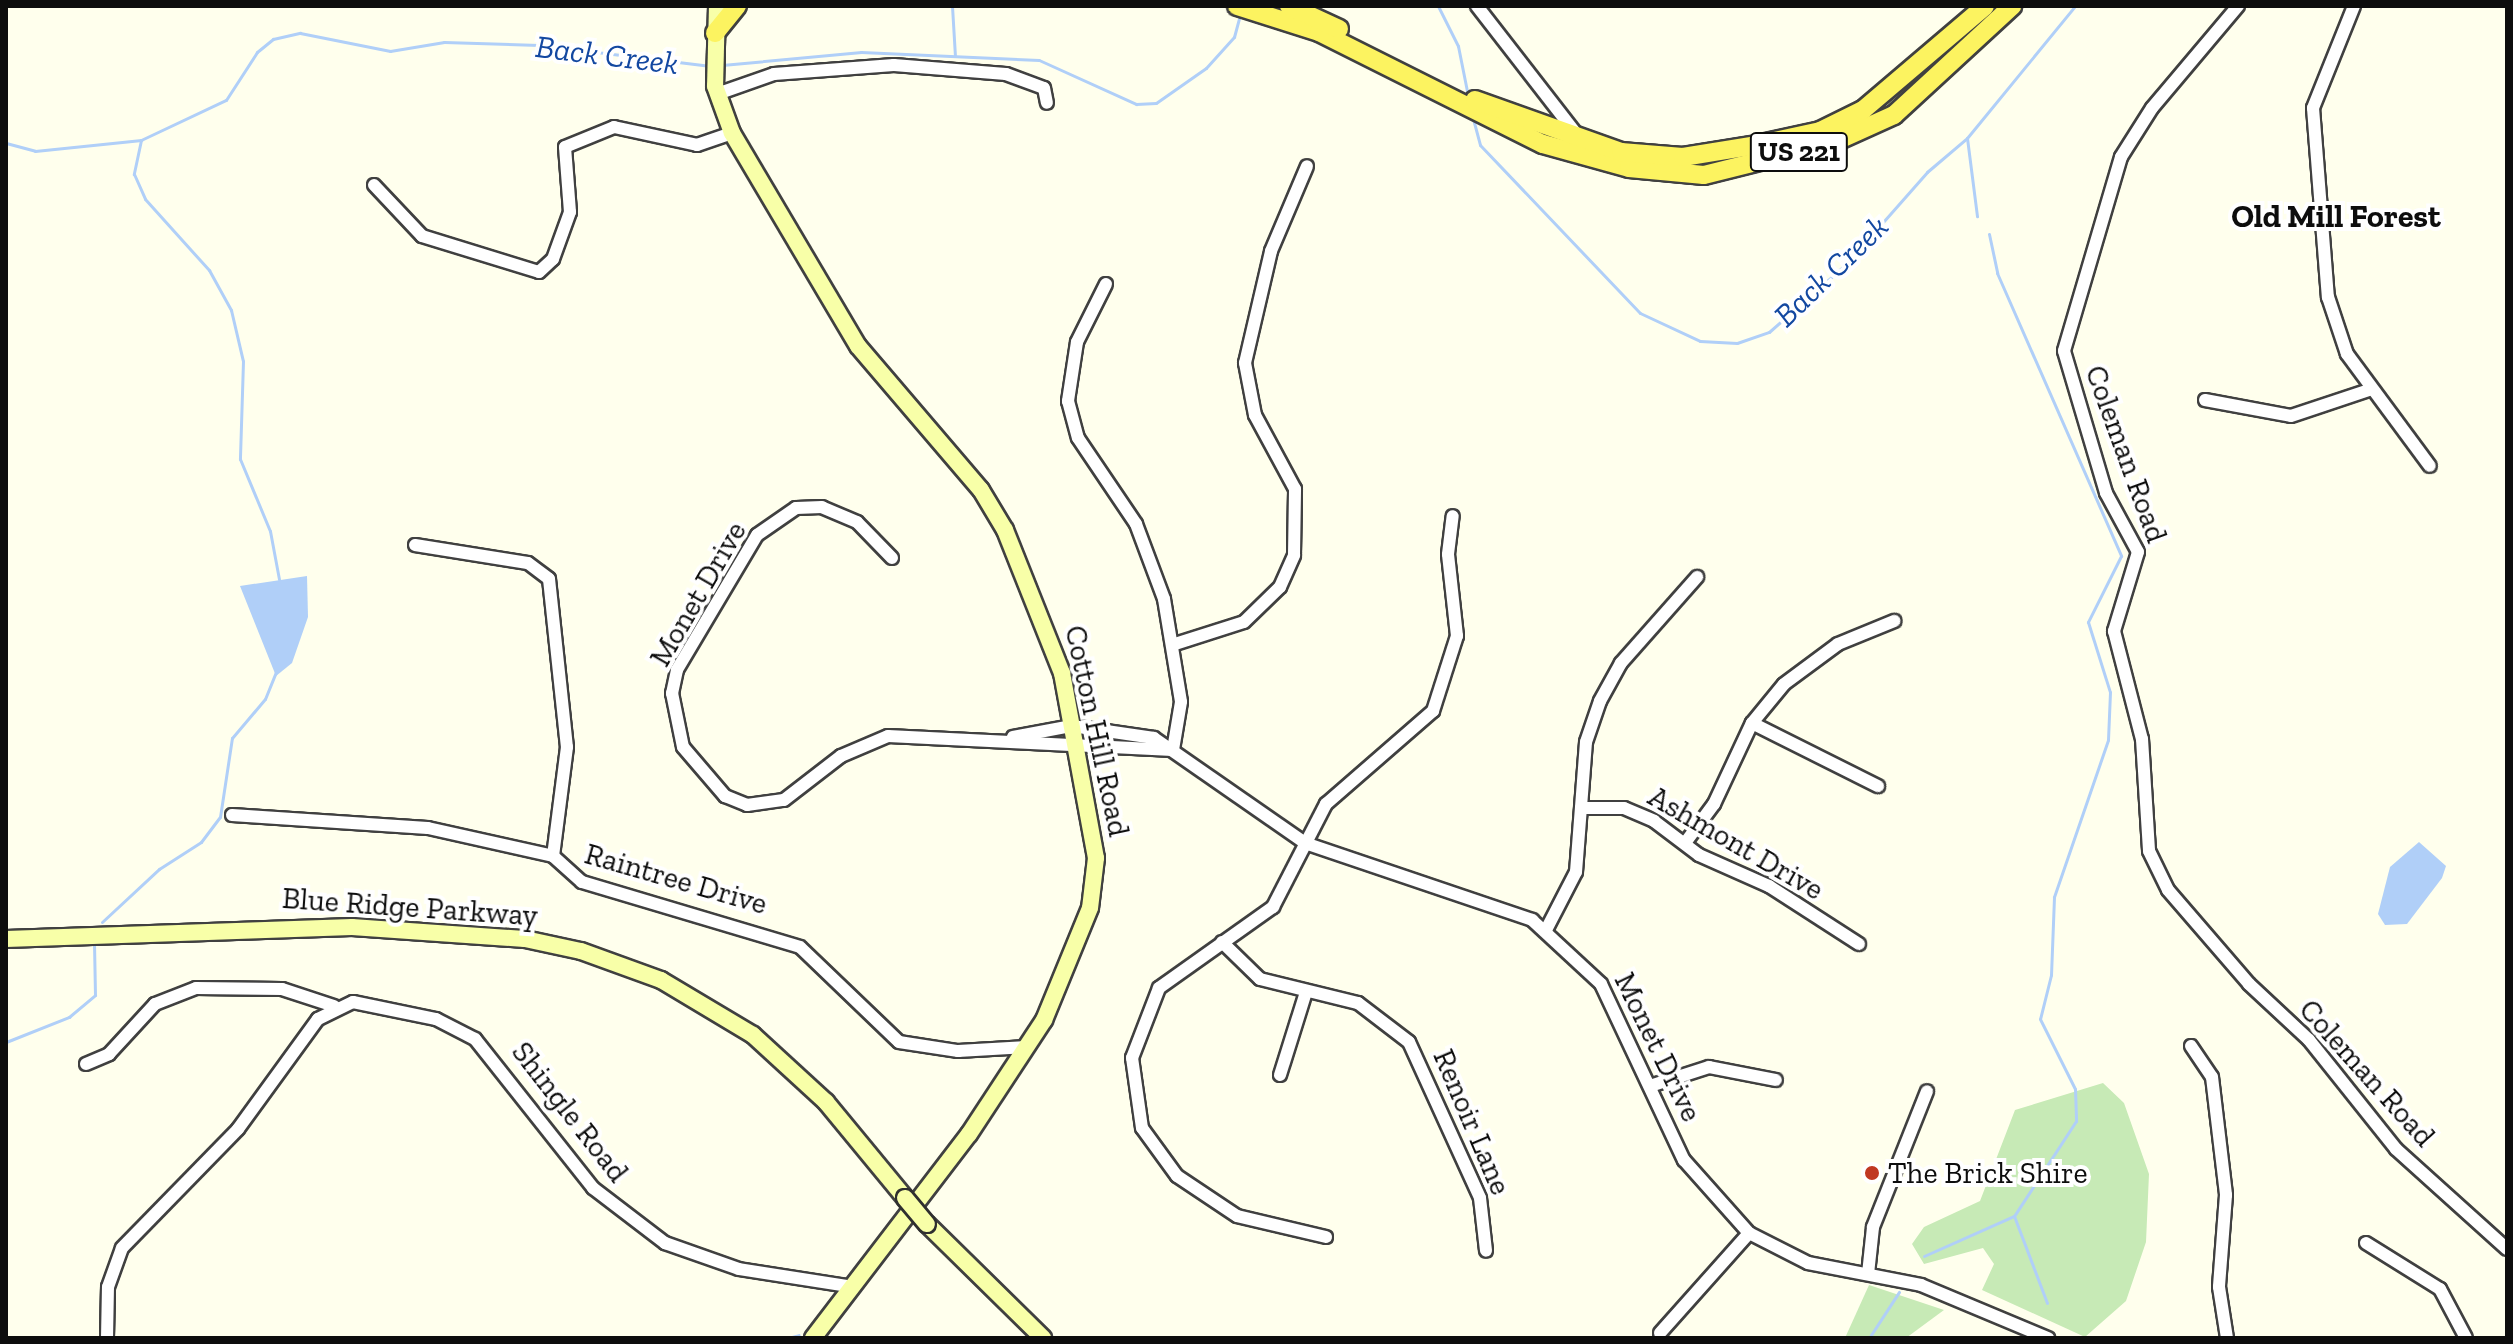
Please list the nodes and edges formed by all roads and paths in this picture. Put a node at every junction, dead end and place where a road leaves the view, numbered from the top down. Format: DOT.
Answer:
graph roads {
  1 [pos="717,6"];
  2 [pos="737,6"];
  3 [pos="1237,6"];
  4 [pos="1289,6"];
  5 [pos="1477,6"];
  6 [pos="1985,6"];
  7 [pos="2012,6"];
  8 [pos="2238,6"];
  9 [pos="2354,6"];
  10 [pos="715,33"];
  11 [pos="717,94"];
  12 [pos="1047,103"];
  13 [pos="732,133"];
  14 [pos="1541,135"];
  15 [pos="1585,143"];
  16 [pos="1307,166"];
  17 [pos="374,185"];
  18 [pos="1106,284"];
  19 [pos="2372,389"];
  20 [pos="2205,400"];
  21 [pos="2430,466"];
  22 [pos="1453,516"];
  23 [pos="415,545"];
  24 [pos="892,558"];
  25 [pos="1697,577"];
  26 [pos="1894,621"];
  27 [pos="1175,644"];
  28 [pos="1752,723"];
  29 [pos="1072,726"];
  30 [pos="1013,737"];
  31 [pos="1077,744"];
  32 [pos="1173,750"];
  33 [pos="1878,786"];
  34 [pos="1581,808"];
  35 [pos="232,815"];
  36 [pos="1305,843"];
  37 [pos="1685,843"];
  38 [pos="553,856"];
  39 [pos="1546,930"];
  40 [pos="6,939"];
  41 [pos="1222,942"];
  42 [pos="1859,944"];
  43 [pos="1306,992"];
  44 [pos="334,1006"];
  45 [pos="2191,1046"];
  46 [pos="1027,1047"];
  47 [pos="86,1064"];
  48 [pos="1280,1075"];
  49 [pos="1776,1080"];
  50 [pos="1650,1086"];
  51 [pos="1927,1091"];
  52 [pos="1749,1233"];
  53 [pos="1326,1237"];
  54 [pos="2366,1243"];
  55 [pos="2507,1249"];
  56 [pos="1486,1251"];
  57 [pos="1868,1274"];
  58 [pos="854,1287"];
  59 [pos="1660,1333"];
  60 [pos="107,1338"];
  61 [pos="813,1338"];
  62 [pos="1043,1338"];
  63 [pos="2048,1338"];
  64 [pos="2227,1338"];
  65 [pos="2466,1338"];
  1 -- 10 [label="street, Cotton Hill Road"];
  2 -- 10 [label="main road"];
  3 -- 14 [label="main road, US 221"];
  4 -- 14 [label="main road, US 221"];
  5 -- 15 [label="street"];
  6 -- 15 [label="main road, US 221"];
  7 -- 14 [label="main road, US 221"];
  8 -- 55 [label="street, Coleman Road"];
  9 -- 19 [label="street"];
  10 -- 11 [label="street, Cotton Hill Road"];
  11 -- 12 [label="street"];
  11 -- 13 [label="street, Cotton Hill Road"];
  13 -- 17 [label="street"];
  13 -- 29 [label="street, Cotton Hill Road"];
  14 -- 15 [label="main road, US 221"];
  16 -- 27 [label="street"];
  18 -- 27 [label="street"];
  19 -- 20 [label="street"];
  19 -- 21 [label="street"];
  22 -- 36 [label="street"];
  23 -- 38 [label="street"];
  24 -- 30 [label="street, Monet Drive"];
  25 -- 34 [label="street"];
  26 -- 28 [label="street"];
  27 -- 32 [label="street"];
  28 -- 33 [label="street"];
  28 -- 37 [label="street"];
  29 -- 30 [label="street, Monet Drive"];
  29 -- 31 [label="street, Cotton Hill Road"];
  29 -- 32 [label="street, Monet Drive"];
  30 -- 31 [label="street, Monet Drive"];
  31 -- 32 [label="street, Monet Drive"];
  31 -- 46 [label="street, Cotton Hill Road"];
  32 -- 36 [label="street, Monet Drive"];
  34 -- 37 [label="street, Ashmont Drive"];
  34 -- 39 [label="street"];
  35 -- 38 [label="street, Raintree Drive"];
  36 -- 39 [label="street, Monet Drive"];
  36 -- 41 [label="street"];
  37 -- 42 [label="street, Ashmont Drive"];
  38 -- 46 [label="street, Raintree Drive"];
  39 -- 50 [label="street, Monet Drive"];
  40 -- 62 [label="street, Blue Ridge Parkway, bridge"];
  41 -- 43 [label="street, Renoir Lane"];
  41 -- 53 [label="street"];
  43 -- 48 [label="street"];
  43 -- 56 [label="street, Renoir Lane"];
  44 -- 47 [label="street, Shingle Road"];
  44 -- 58 [label="street, Shingle Road"];
  44 -- 60 [label="street"];
  45 -- 64 [label="street"];
  46 -- 58 [label="street, Cotton Hill Road"];
  49 -- 50 [label="street"];
  50 -- 52 [label="street, Monet Drive"];
  51 -- 57 [label="street"];
  52 -- 57 [label="street, Monet Drive"];
  52 -- 59 [label="street"];
  54 -- 65 [label="street"];
  57 -- 63 [label="street, Monet Drive"];
  58 -- 61 [label="street, Cotton Hill Road"];
}
